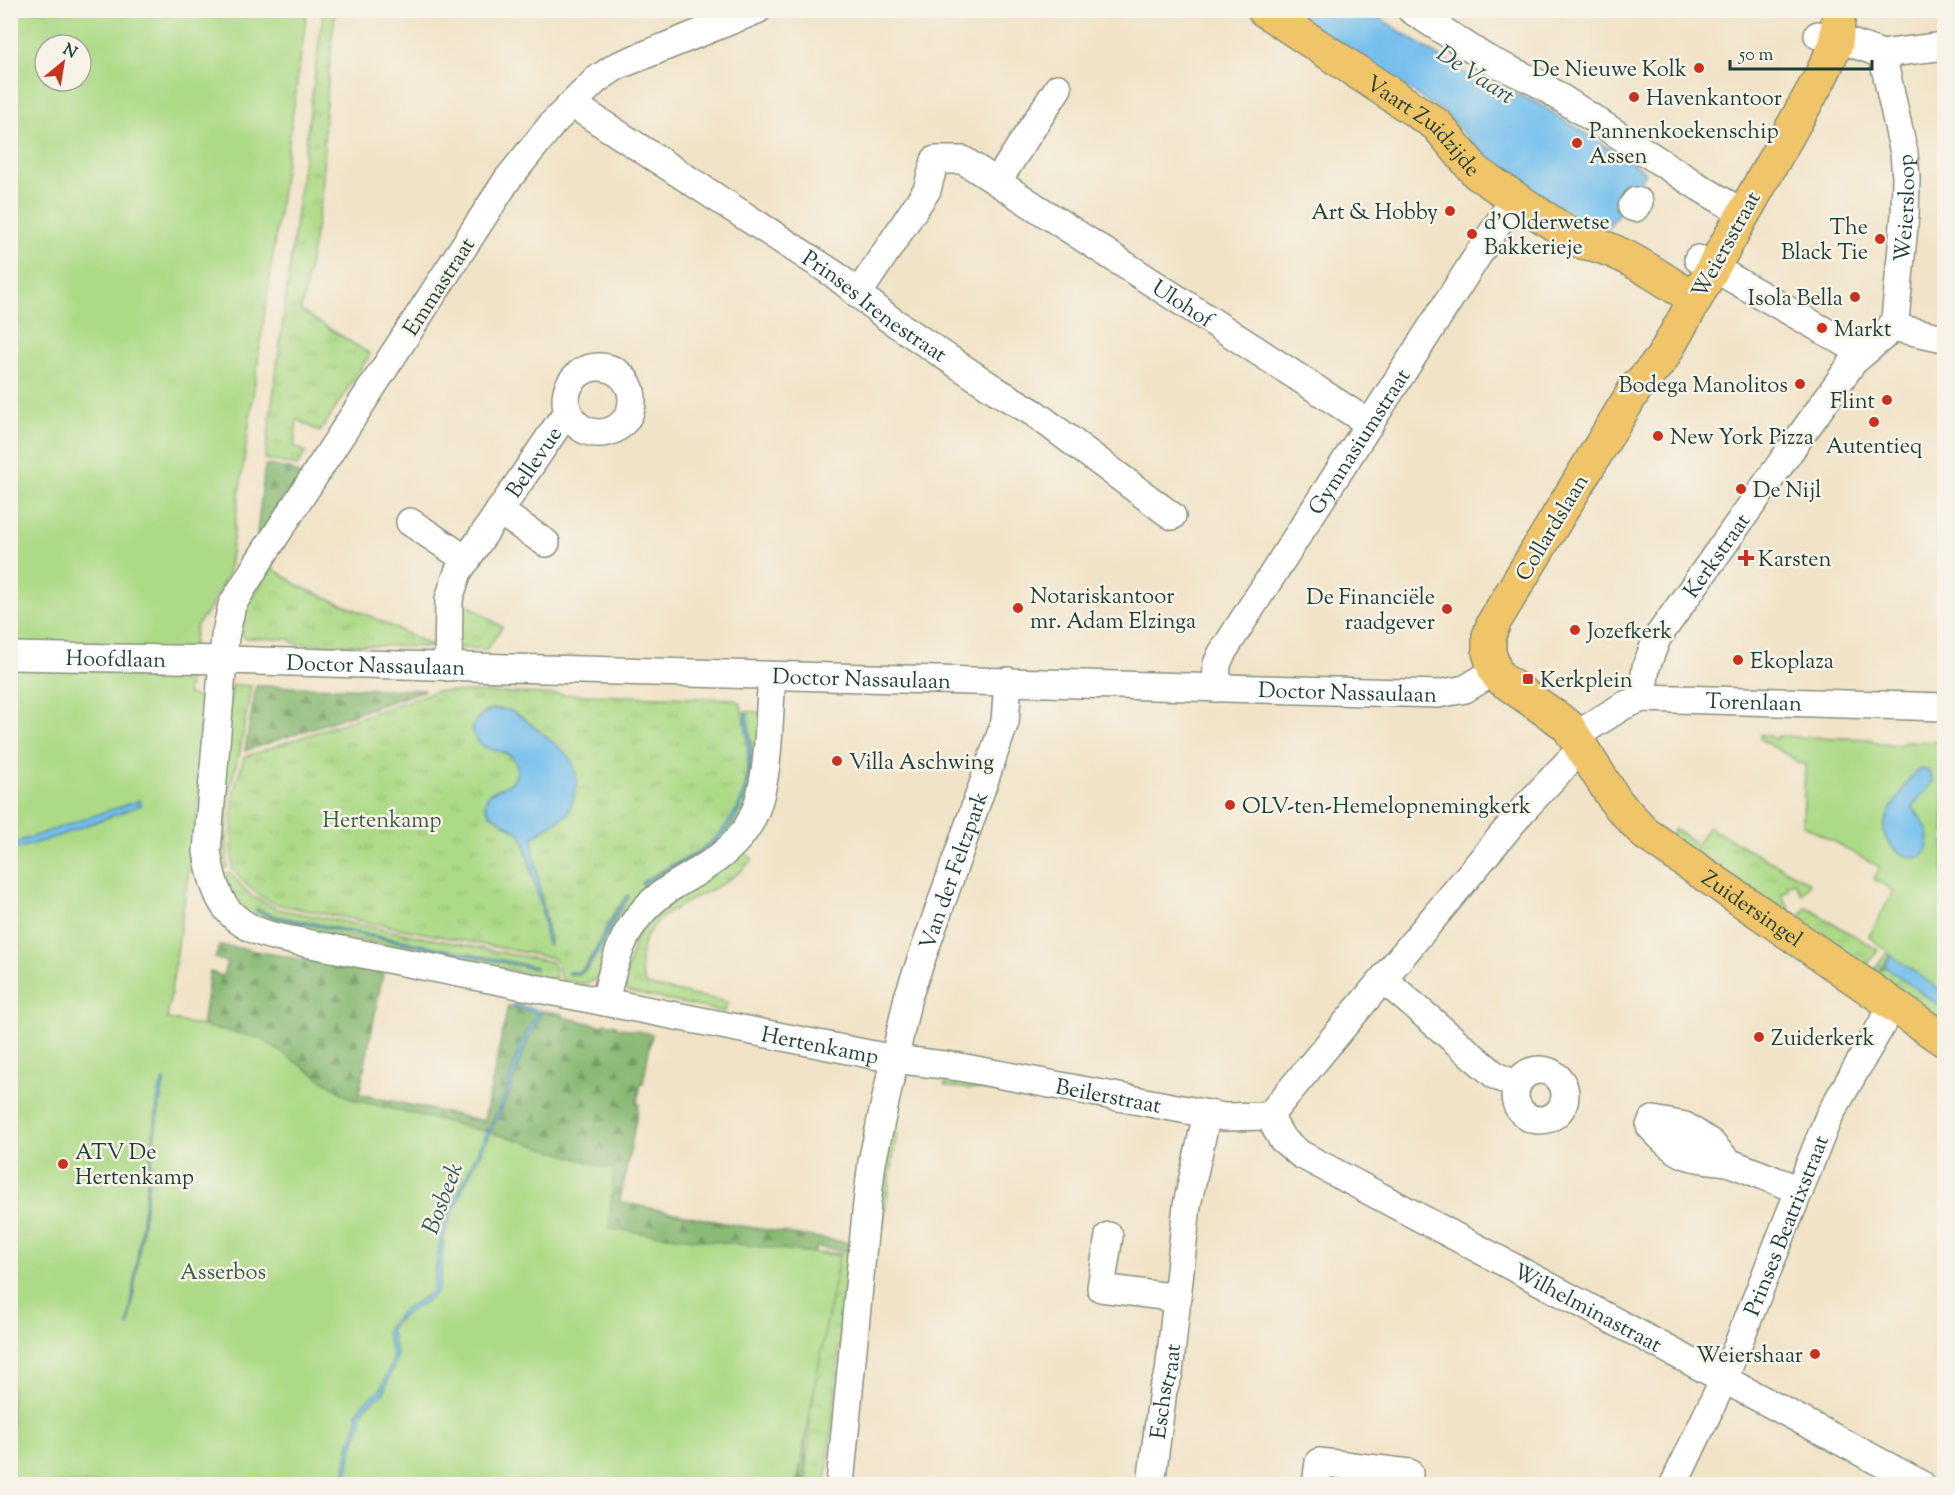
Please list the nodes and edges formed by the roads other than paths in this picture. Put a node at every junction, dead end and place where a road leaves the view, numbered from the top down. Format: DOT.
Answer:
graph roads {
  1 [pos="757,10"];
  2 [pos="1264,10"];
  3 [pos="1411,10"];
  4 [pos="1828,24"];
  5 [pos="1944,46"];
  6 [pos="1882,54"];
  7 [pos="1058,88"];
  8 [pos="572,104"];
  9 [pos="997,182"];
  10 [pos="1514,199"];
  11 [pos="1735,208"];
  12 [pos="1712,267"];
  13 [pos="858,294"];
  14 [pos="1683,304"];
  15 [pos="1892,327"];
  16 [pos="1944,338"];
  17 [pos="1863,353"];
  18 [pos="569,414"];
  19 [pos="1370,423"];
  20 [pos="499,511"];
  21 [pos="1172,516"];
  22 [pos="410,522"];
  23 [pos="546,543"];
  24 [pos="467,560"];
  25 [pos="10,656"];
  26 [pos="224,660"];
  27 [pos="448,667"];
  28 [pos="1495,670"];
  29 [pos="772,676"];
  30 [pos="1008,681"];
  31 [pos="1216,687"];
  32 [pos="1642,698"];
  33 [pos="1944,707"];
  34 [pos="1580,743"];
  35 [pos="1383,979"];
  36 [pos="605,1002"];
  37 [pos="1893,1005"];
  38 [pos="1944,1040"];
  39 [pos="894,1059"];
  40 [pos="1517,1085"];
  41 [pos="1207,1114"];
  42 [pos="1269,1116"];
  43 [pos="1728,1162"];
  44 [pos="1800,1190"];
  45 [pos="1109,1236"];
  46 [pos="1178,1298"];
  47 [pos="1724,1379"];
  48 [pos="840,1485"];
  49 [pos="1151,1485"];
  50 [pos="1316,1485"];
  51 [pos="1408,1485"];
  52 [pos="1674,1485"];
  53 [pos="1921,1485"];
  1 -- 8 [label="street, Emmastraat"];
  2 -- 10 [label="main road, Vaart Zuidzijde"];
  3 -- 11 [label="street"];
  4 -- 6 [label="street"];
  4 -- 11 [label="main road, Weiersstraat"];
  5 -- 6 [label="street"];
  6 -- 15 [label="street, Weiersloop"];
  7 -- 9 [label="street"];
  8 -- 13 [label="street, Prinses Irenestraat"];
  8 -- 26 [label="street, Emmastraat"];
  9 -- 13 [label="street, Ulohof"];
  9 -- 19 [label="street, Ulohof"];
  10 -- 14 [label="main road, Vaart Zuidzijde"];
  10 -- 19 [label="street, Gymnasiumstraat"];
  11 -- 12 [label="main road, Weiersstraat"];
  12 -- 14 [label="main road, Weiersstraat"];
  12 -- 17 [label="street"];
  13 -- 21 [label="street, Prinses Irenestraat"];
  14 -- 28 [label="main road, Collardslaan"];
  15 -- 16 [label="street"];
  15 -- 17 [label="street"];
  17 -- 32 [label="street, Kerkstraat"];
  18 -- 20 [label="street, Bellevue"];
  19 -- 31 [label="street, Gymnasiumstraat"];
  20 -- 23 [label="street, Bellevue"];
  20 -- 24 [label="street, Bellevue"];
  22 -- 24 [label="street"];
  24 -- 27 [label="street, Bellevue"];
  25 -- 26 [label="street, Hoofdlaan"];
  26 -- 27 [label="street, Doctor Nassaulaan"];
  26 -- 36 [label="street, Hertenkamp"];
  27 -- 29 [label="street, Doctor Nassaulaan"];
  28 -- 31 [label="street, Doctor Nassaulaan"];
  28 -- 34 [label="main road"];
  29 -- 30 [label="street, Doctor Nassaulaan"];
  29 -- 36 [label="street"];
  30 -- 31 [label="street, Doctor Nassaulaan"];
  30 -- 39 [label="street, Van der Feltzpark"];
  32 -- 33 [label="street, Torenlaan"];
  32 -- 34 [label="street, Torenlaan"];
  34 -- 35 [label="street"];
  34 -- 37 [label="main road, Zuidersingel"];
  35 -- 40 [label="street"];
  35 -- 42 [label="street"];
  36 -- 39 [label="street, Hertenkamp"];
  37 -- 38 [label="main road, Zuidersingel"];
  37 -- 44 [label="street, Prinses Beatrixstraat"];
  39 -- 41 [label="street, Beilerstraat"];
  39 -- 48 [label="street"];
  41 -- 42 [label="street, Beilerstraat"];
  41 -- 46 [label="street, Eschstraat"];
  42 -- 47 [label="street, Wilhelminastraat"];
  43 -- 44 [label="street"];
  44 -- 47 [label="street, Prinses Beatrixstraat"];
  45 -- 46 [label="street"];
  46 -- 49 [label="street, Eschstraat"];
  47 -- 52 [label="street, Prinses Beatrixstraat"];
  47 -- 53 [label="street, Wilhelminastraat"];
  50 -- 51 [label="street"];
}
